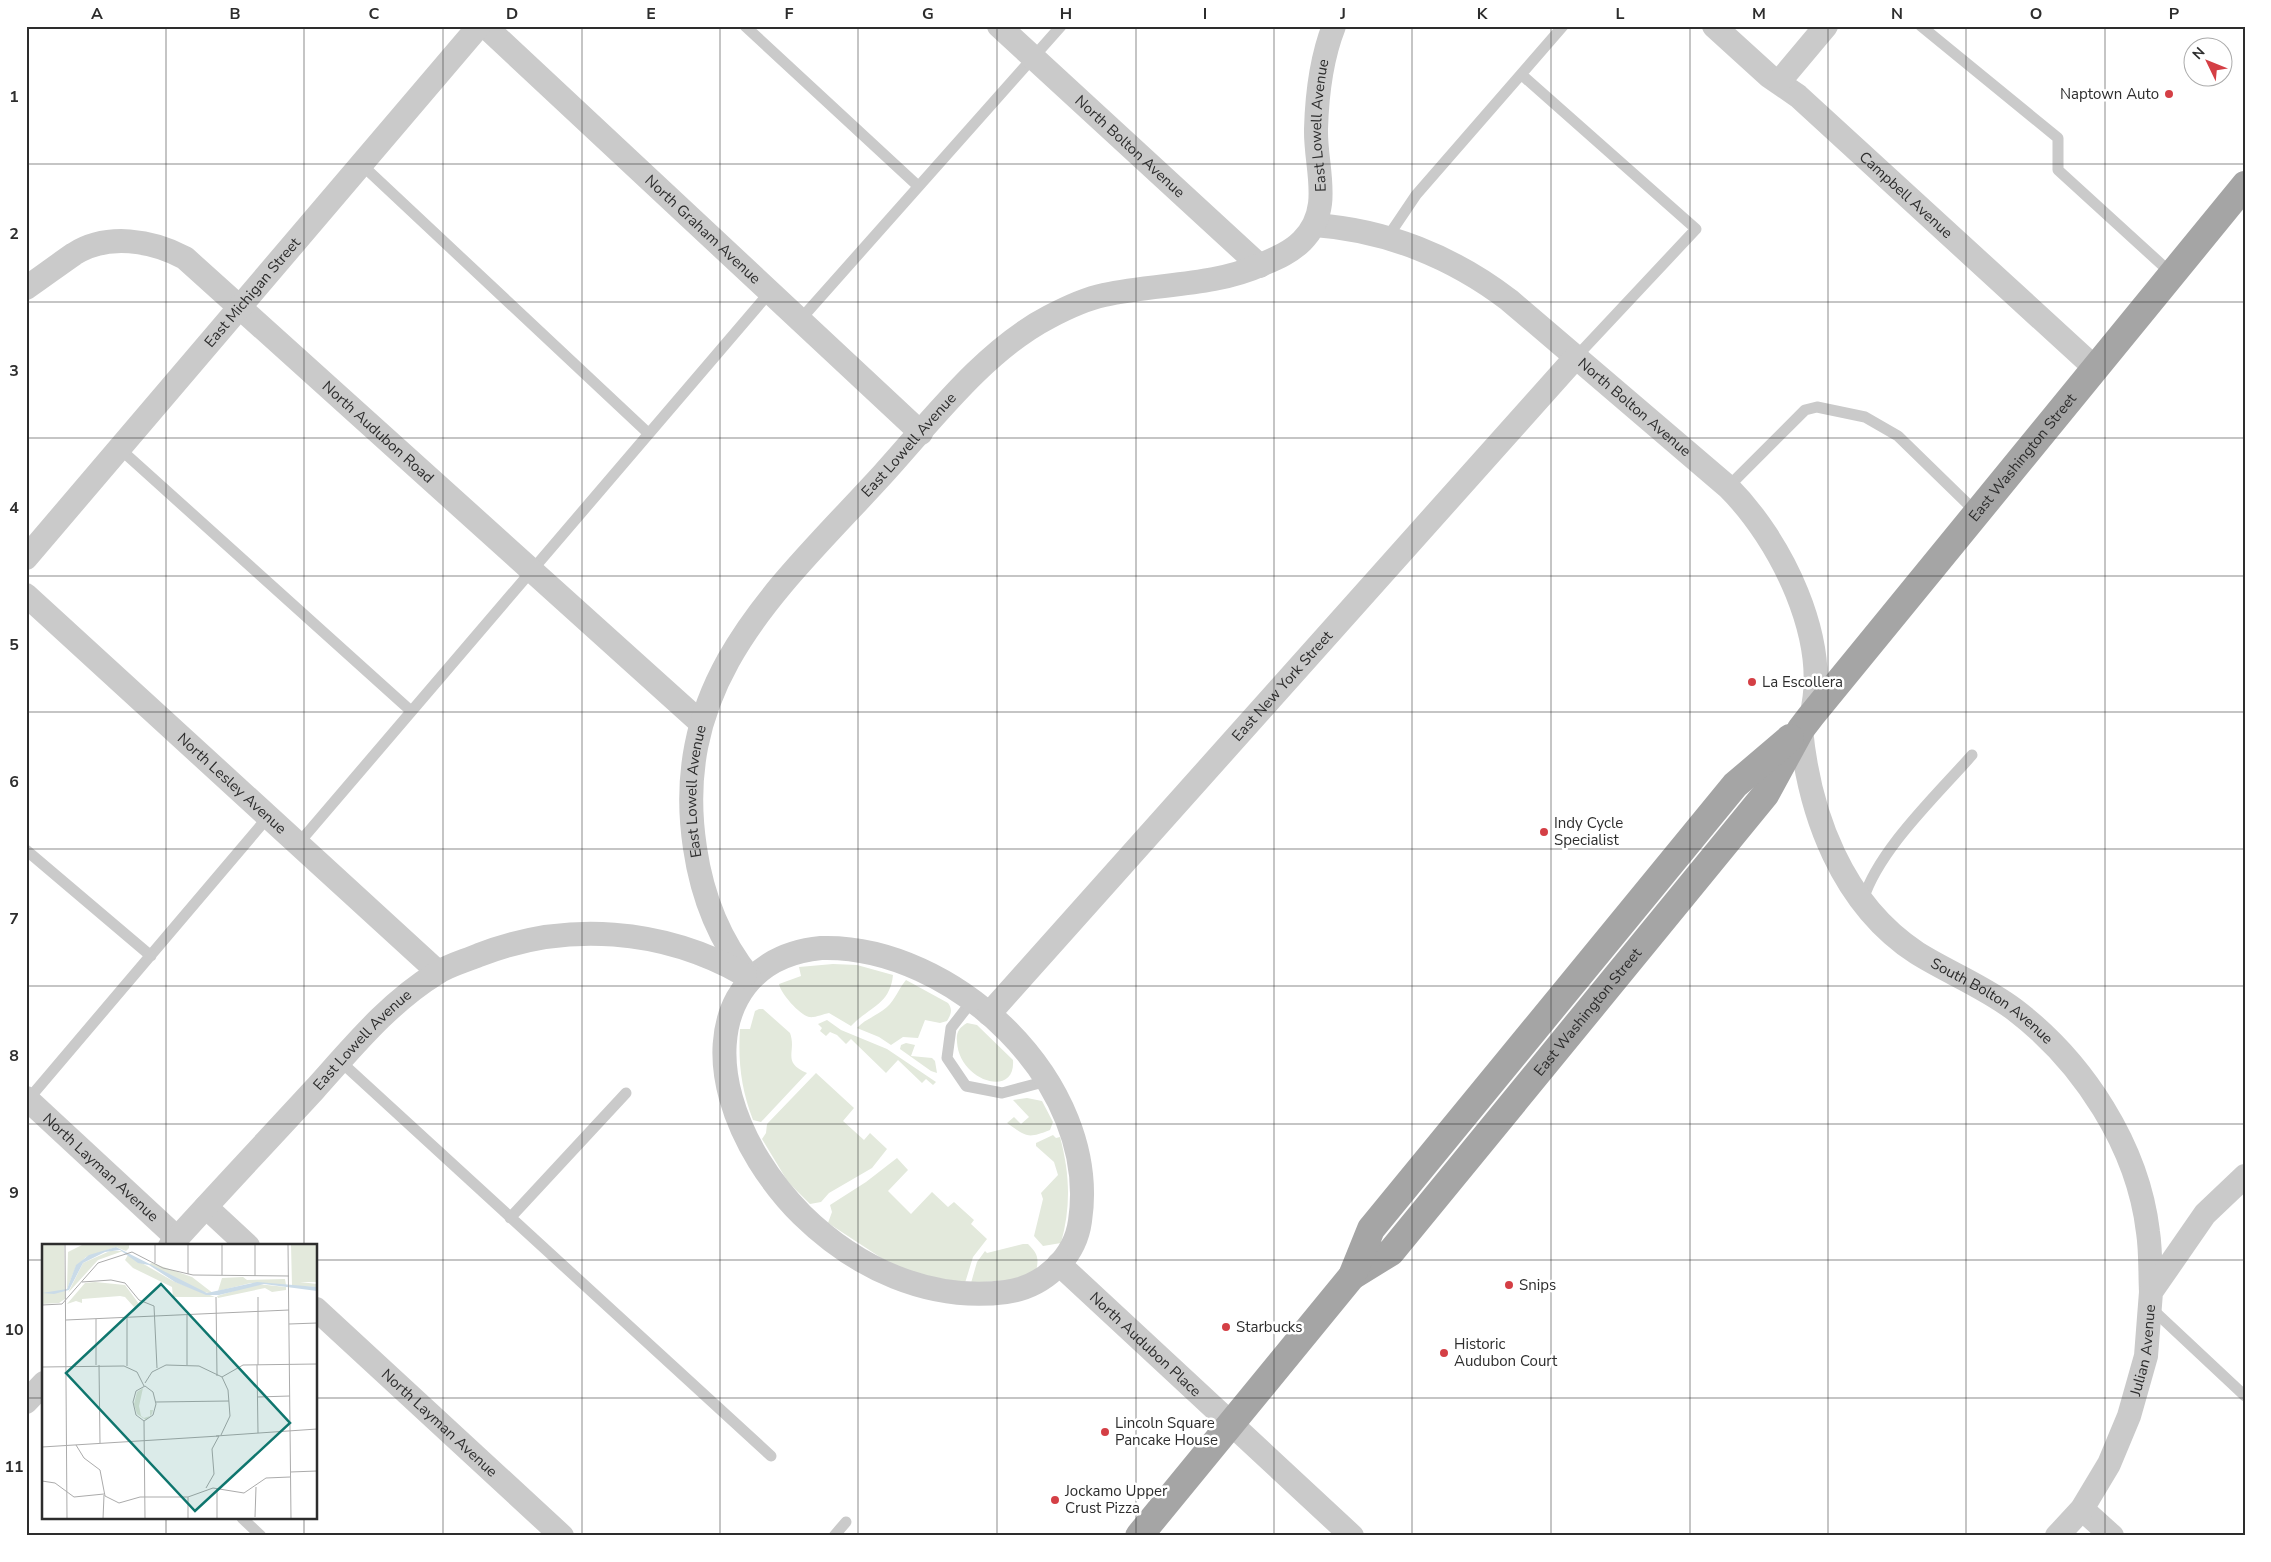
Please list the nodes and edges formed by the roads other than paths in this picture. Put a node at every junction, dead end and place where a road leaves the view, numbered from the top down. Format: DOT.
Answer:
graph roads {
  1 [pos="479,26"];
  2 [pos="485,26"];
  3 [pos="745,26"];
  4 [pos="999,26"];
  5 [pos="1060,26"];
  6 [pos="1334,26"];
  7 [pos="1564,26"];
  8 [pos="1714,26"];
  9 [pos="1826,26"];
  10 [pos="1921,26"];
  11 [pos="1032,57"];
  12 [pos="1522,75"];
  13 [pos="1779,82"];
  14 [pos="361,164"];
  15 [pos="2245,185"];
  16 [pos="918,186"];
  17 [pos="1315,225"];
  18 [pos="1387,238"];
  19 [pos="1260,266"];
  20 [pos="2172,274"];
  21 [pos="26,288"];
  22 [pos="770,292"];
  23 [pos="239,306"];
  24 [pos="800,320"];
  25 [pos="1576,357"];
  26 [pos="2095,368"];
  27 [pos="648,433"];
  28 [pos="921,433"];
  29 [pos="119,448"];
  30 [pos="1728,487"];
  31 [pos="1977,513"];
  32 [pos="26,558"];
  33 [pos="532,570"];
  34 [pos="26,595"];
  35 [pos="411,711"];
  36 [pos="701,723"];
  37 [pos="1806,723"];
  38 [pos="1972,755"];
  39 [pos="268,817"];
  40 [pos="298,844"];
  41 [pos="26,850"];
  42 [pos="1862,902"];
  43 [pos="151,956"];
  44 [pos="438,972"];
  45 [pos="750,978"];
  46 [pos="980,1008"];
  47 [pos="340,1061"];
  48 [pos="1047,1081"];
  49 [pos="626,1094"];
  50 [pos="27,1100"];
  51 [pos="2244,1178"];
  52 [pos="206,1207"];
  53 [pos="510,1218"];
  54 [pos="173,1242"];
  55 [pos="246,1244"];
  56 [pos="1059,1264"];
  57 [pos="2151,1300"];
  58 [pos="318,1311"];
  59 [pos="42,1385"];
  60 [pos="2245,1396"];
  61 [pos="26,1402"];
  62 [pos="1231,1424"];
  63 [pos="771,1456"];
  64 [pos="2082,1509"];
  65 [pos="244,1520"];
  66 [pos="846,1522"];
  67 [pos="261,1536"];
  68 [pos="562,1536"];
  69 [pos="834,1536"];
  70 [pos="1139,1536"];
  71 [pos="1352,1536"];
  72 [pos="2057,1536"];
  73 [pos="2112,1536"];
  1 -- 14 [label="street, East Michigan Street"];
  2 -- 22 [label="street, North Graham Avenue"];
  3 -- 16 [label="lane"];
  4 -- 11 [label="street, North Bolton Avenue"];
  5 -- 11 [label="lane"];
  6 -- 17 [label="street, East Lowell Avenue"];
  7 -- 12 [label="lane"];
  8 -- 13 [label="street, Campbell Avenue"];
  9 -- 13 [label="street"];
  10 -- 20 [label="lane"];
  11 -- 16 [label="lane"];
  11 -- 19 [label="street, North Bolton Avenue"];
  12 -- 18 [label="lane"];
  12 -- 25 [label="lane"];
  13 -- 26 [label="street, Campbell Avenue"];
  14 -- 23 [label="street, East Michigan Street"];
  14 -- 27 [label="lane"];
  15 -- 20 [label="main road, East Washington Street"];
  16 -- 24 [label="lane"];
  17 -- 18 [label="street, North Bolton Avenue"];
  17 -- 19 [label="street, East Lowell Avenue"];
  18 -- 25 [label="street, North Bolton Avenue"];
  19 -- 28 [label="street, East Lowell Avenue"];
  20 -- 26 [label="main road, East Washington Street"];
  21 -- 23 [label="street, North Audubon Road"];
  22 -- 24 [label="street, North Graham Avenue"];
  22 -- 27 [label="lane"];
  23 -- 29 [label="street, East Michigan Street"];
  23 -- 33 [label="street, North Audubon Road"];
  24 -- 28 [label="street, North Graham Avenue"];
  25 -- 30 [label="street, North Bolton Avenue"];
  25 -- 46 [label="street, East New York Street"];
  26 -- 31 [label="main road, East Washington Street"];
  27 -- 33 [label="lane"];
  28 -- 36 [label="street, East Lowell Avenue"];
  29 -- 32 [label="street, East Michigan Street"];
  29 -- 35 [label="lane"];
  30 -- 31 [label="lane"];
  30 -- 37 [label="street, North Bolton Avenue"];
  31 -- 37 [label="main road, East Washington Street"];
  33 -- 35 [label="lane"];
  33 -- 36 [label="street, North Audubon Road"];
  34 -- 39 [label="street, North Lesley Avenue"];
  35 -- 40 [label="lane"];
  36 -- 45 [label="street, East Lowell Avenue"];
  37 -- 42 [label="street, South Bolton Avenue"];
  37 -- 62 [label="main road, East Washington Street"];
  38 -- 42 [label="lane"];
  39 -- 40 [label="street, North Lesley Avenue"];
  39 -- 43 [label="lane"];
  40 -- 44 [label="street, North Lesley Avenue"];
  41 -- 43 [label="lane"];
  42 -- 57 [label="street, South Bolton Avenue"];
  43 -- 50 [label="lane"];
  44 -- 45 [label="street, East Lowell Avenue"];
  44 -- 47 [label="street, East Lowell Avenue"];
  45 -- 46 [label="street"];
  45 -- 56 [label="street"];
  46 -- 48 [label="street"];
  46 -- 48 [label="lane"];
  47 -- 52 [label="street, East Lowell Avenue"];
  47 -- 53 [label="lane"];
  48 -- 56 [label="street"];
  49 -- 53 [label="lane"];
  50 -- 54 [label="street, North Layman Avenue"];
  51 -- 57 [label="street, Julian Avenue"];
  52 -- 54 [label="street, East Lowell Avenue"];
  52 -- 55 [label="street"];
  53 -- 63 [label="lane"];
  56 -- 62 [label="street, North Audubon Place"];
  57 -- 60 [label="lane"];
  57 -- 64 [label="street, Julian Avenue"];
  58 -- 68 [label="street, North Layman Avenue"];
  59 -- 61 [label="street"];
  62 -- 70 [label="main road, East Washington Street"];
  62 -- 71 [label="street, North Audubon Place"];
  64 -- 72 [label="street, Julian Avenue"];
  64 -- 73 [label="street"];
  65 -- 67 [label="lane"];
  66 -- 69 [label="lane"];
}
